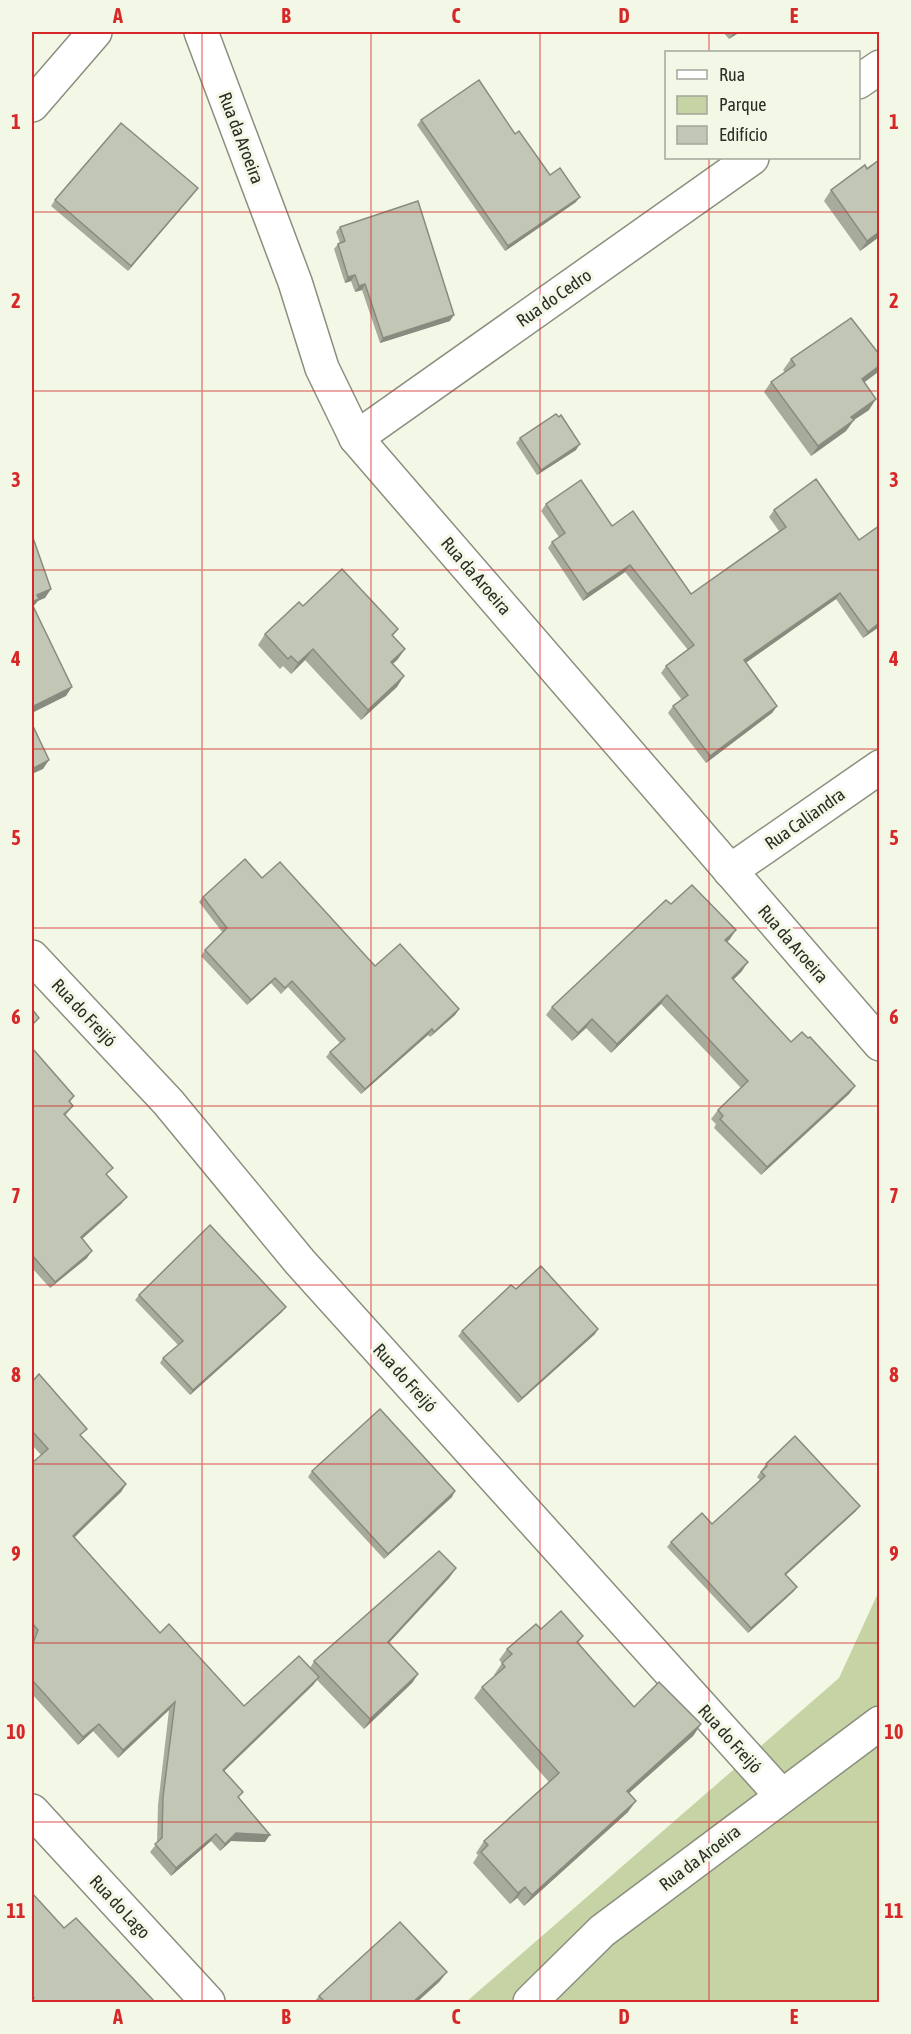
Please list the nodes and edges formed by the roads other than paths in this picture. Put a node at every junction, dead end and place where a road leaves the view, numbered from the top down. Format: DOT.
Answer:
graph roads {
  1 [pos="95,32"];
  2 [pos="201,32"];
  3 [pos="879,67"];
  4 [pos="860,81"];
  5 [pos="32,105"];
  6 [pos="751,159"];
  7 [pos="356,438"];
  8 [pos="879,767"];
  9 [pos="730,871"];
  10 [pos="32,957"];
  11 [pos="879,1044"];
  12 [pos="879,1723"];
  13 [pos="782,1796"];
  14 [pos="32,1811"];
  15 [pos="208,2002"];
  16 [pos="530,2002"];
  1 -- 5 [label="street"];
  2 -- 7 [label="street, Rua da Aroeira"];
  3 -- 4 [label="street"];
  6 -- 7 [label="street, Rua do Cedro"];
  7 -- 9 [label="street, Rua da Aroeira"];
  8 -- 9 [label="street, Rua Caliandra"];
  9 -- 11 [label="street, Rua da Aroeira"];
  10 -- 13 [label="street, Rua do Freijó"];
  12 -- 13 [label="street, Rua da Aroeira"];
  13 -- 16 [label="street, Rua da Aroeira"];
  14 -- 15 [label="street, Rua do Lago"];
}
